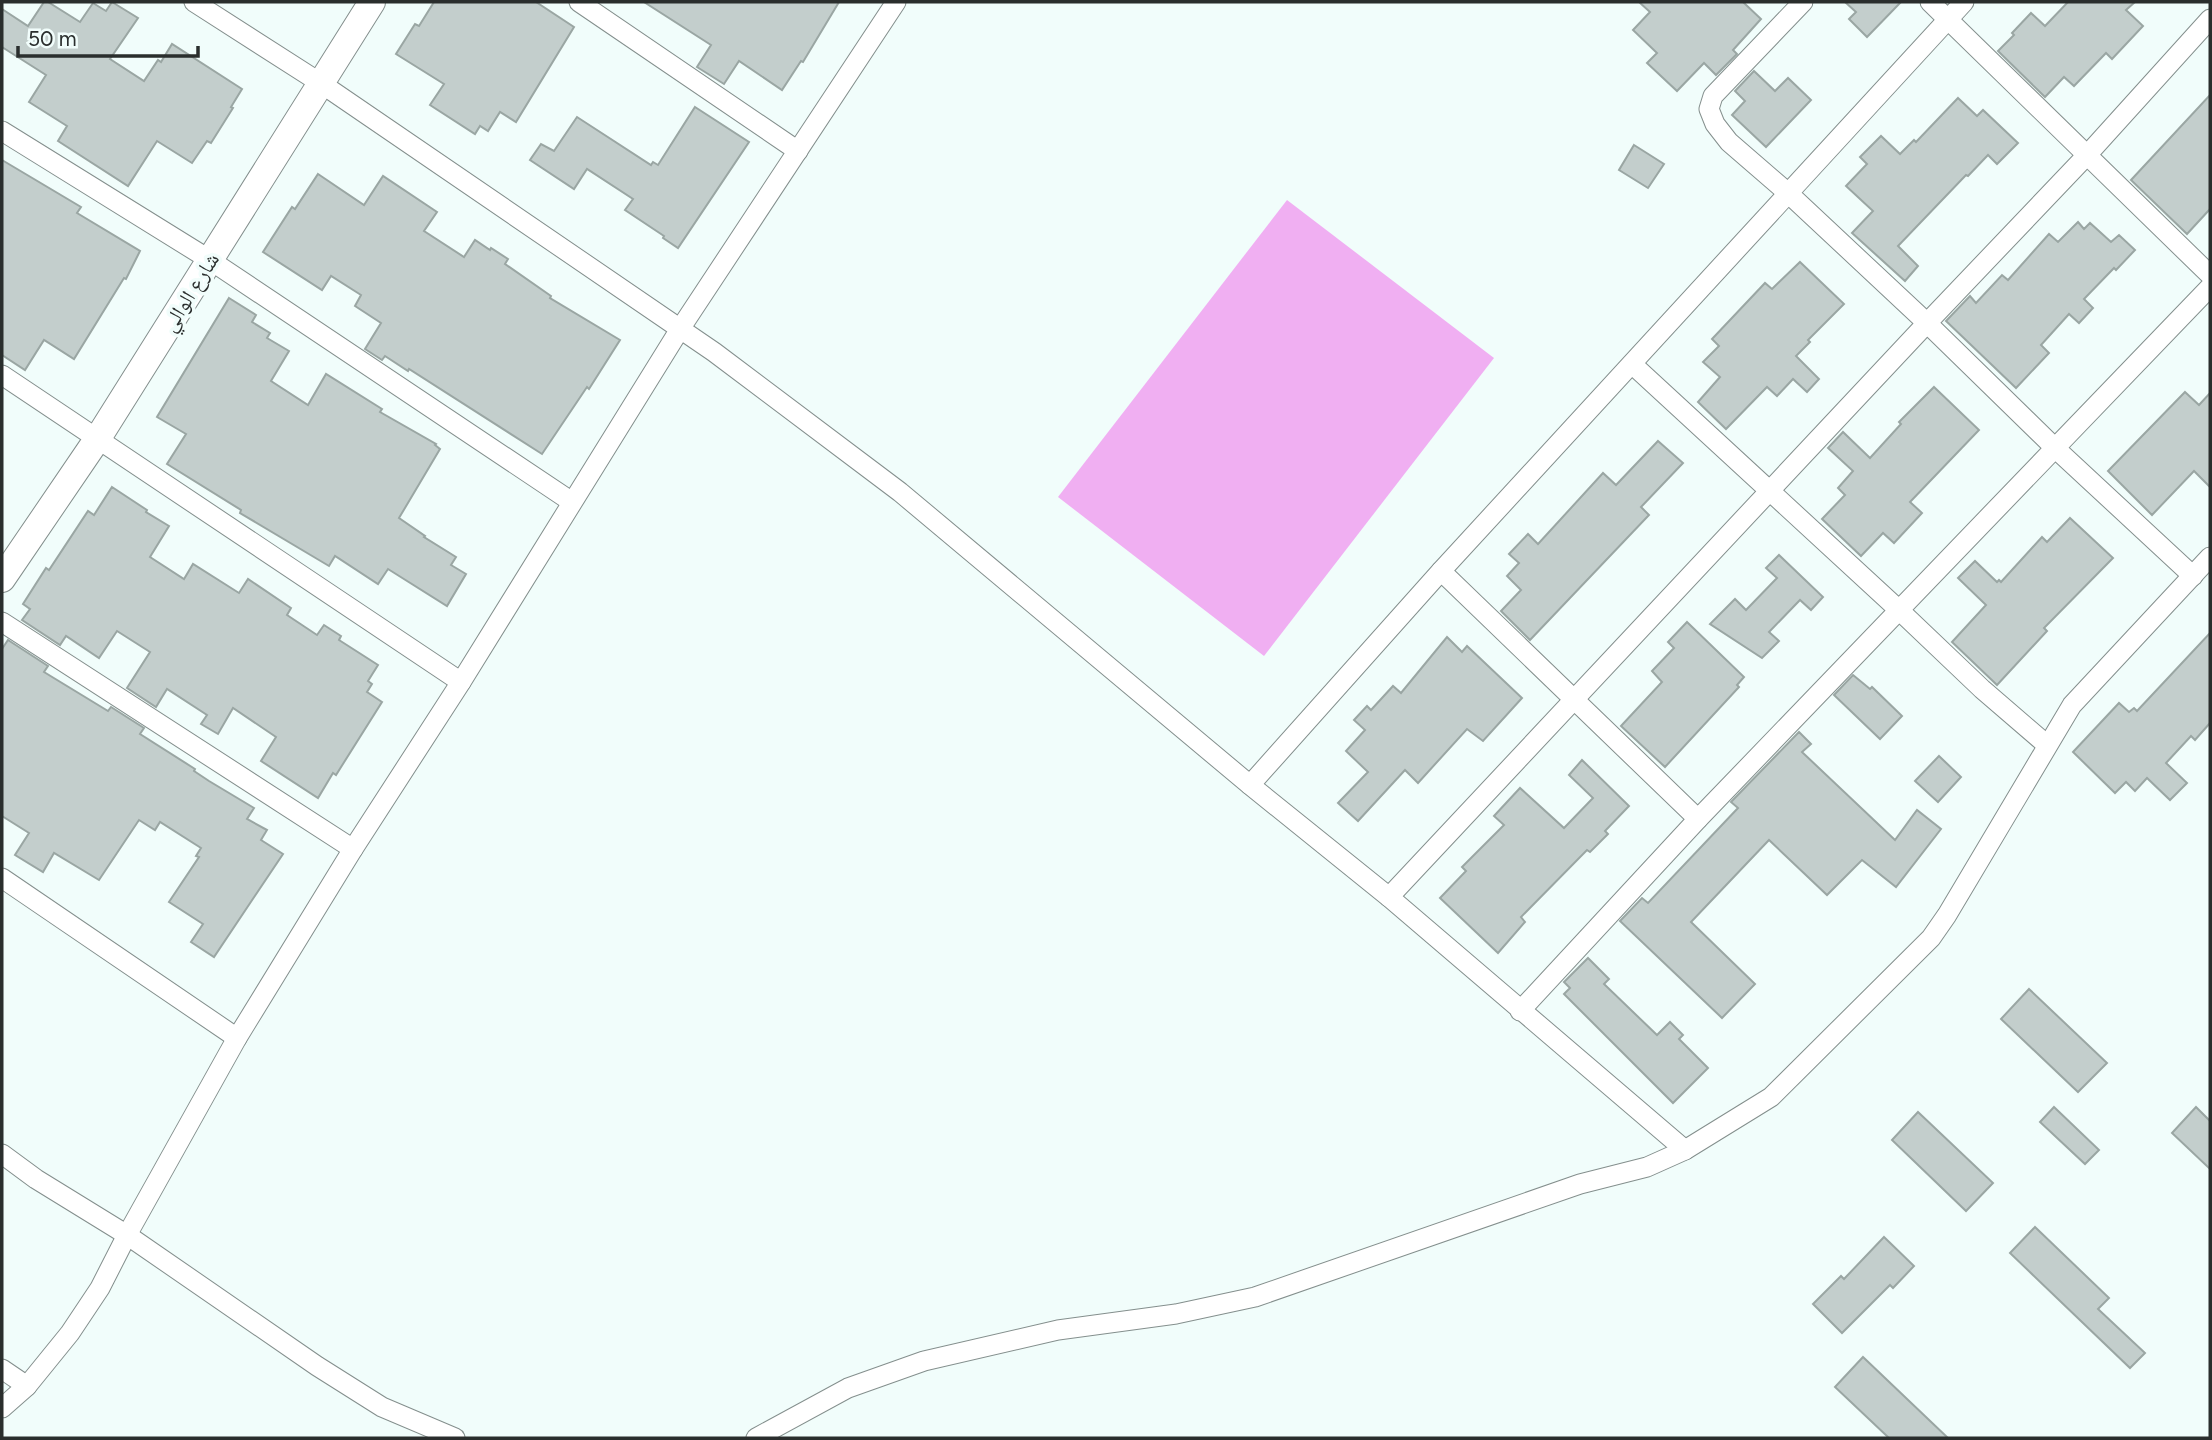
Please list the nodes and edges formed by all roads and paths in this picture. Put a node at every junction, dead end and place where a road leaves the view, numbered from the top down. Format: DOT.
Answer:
graph roads {
  1 [pos="194,2"];
  2 [pos="372,2"];
  3 [pos="579,2"];
  4 [pos="896,2"];
  5 [pos="1803,2"];
  6 [pos="1930,2"];
  7 [pos="1964,2"];
  8 [pos="1947,19"];
  9 [pos="2210,19"];
  10 [pos="321,83"];
  11 [pos="2,131"];
  12 [pos="798,151"];
  13 [pos="2088,154"];
  14 [pos="1788,193"];
  15 [pos="210,260"];
  16 [pos="2210,275"];
  17 [pos="2210,286"];
  18 [pos="1927,323"];
  19 [pos="680,329"];
  20 [pos="1632,364"];
  21 [pos="2,375"];
  22 [pos="99,438"];
  23 [pos="2055,449"];
  24 [pos="1771,492"];
  25 [pos="572,502"];
  26 [pos="2210,557"];
  27 [pos="1441,571"];
  28 [pos="2193,576"];
  29 [pos="2,579"];
  30 [pos="1899,610"];
  31 [pos="2,622"];
  32 [pos="461,682"];
  33 [pos="1574,698"];
  34 [pos="2047,745"];
  35 [pos="1250,785"];
  36 [pos="1698,819"];
  37 [pos="354,849"];
  38 [pos="2,878"];
  39 [pos="1389,897"];
  40 [pos="1520,1011"];
  41 [pos="237,1038"];
  42 [pos="1685,1150"];
  43 [pos="2,1154"];
  44 [pos="127,1235"];
  45 [pos="2,1369"];
  46 [pos="27,1386"];
  47 [pos="2,1408"];
  48 [pos="454,1438"];
  49 [pos="756,1438"];
  1 -- 10 [label="street"];
  2 -- 10 [label="main road, شارع الوالي"];
  3 -- 12 [label="street"];
  4 -- 12 [label="street"];
  5 -- 14 [label="street"];
  6 -- 8 [label="street"];
  7 -- 8 [label="street"];
  8 -- 13 [label="street"];
  8 -- 14 [label="street"];
  9 -- 13 [label="street"];
  10 -- 15 [label="main road, شارع الوالي"];
  10 -- 19 [label="street"];
  11 -- 15 [label="street"];
  12 -- 19 [label="street"];
  13 -- 16 [label="street"];
  13 -- 18 [label="street"];
  14 -- 18 [label="street"];
  14 -- 20 [label="street"];
  15 -- 22 [label="main road, شارع الوالي"];
  15 -- 25 [label="street"];
  17 -- 23 [label="street"];
  18 -- 23 [label="street"];
  18 -- 24 [label="street"];
  19 -- 25 [label="street"];
  19 -- 35 [label="street"];
  20 -- 24 [label="street"];
  20 -- 27 [label="street"];
  21 -- 22 [label="street"];
  22 -- 29 [label="main road, شارع الوالي"];
  22 -- 32 [label="street"];
  23 -- 28 [label="street"];
  23 -- 30 [label="street"];
  24 -- 30 [label="street"];
  24 -- 33 [label="street"];
  25 -- 32 [label="street"];
  26 -- 28 [label="street"];
  27 -- 33 [label="street"];
  27 -- 35 [label="street"];
  28 -- 34 [label="street"];
  30 -- 34 [label="street"];
  30 -- 36 [label="street"];
  31 -- 37 [label="street"];
  32 -- 37 [label="street"];
  33 -- 36 [label="street"];
  33 -- 39 [label="street"];
  34 -- 42 [label="street"];
  35 -- 39 [label="street"];
  36 -- 40 [label="street"];
  37 -- 41 [label="street"];
  38 -- 41 [label="street"];
  39 -- 40 [label="street"];
  40 -- 42 [label="street"];
  41 -- 44 [label="street"];
  42 -- 49 [label="street"];
  43 -- 44 [label="street"];
  44 -- 46 [label="street"];
  44 -- 48 [label="street"];
  45 -- 46 [label="street"];
  46 -- 47 [label="street"];
}
